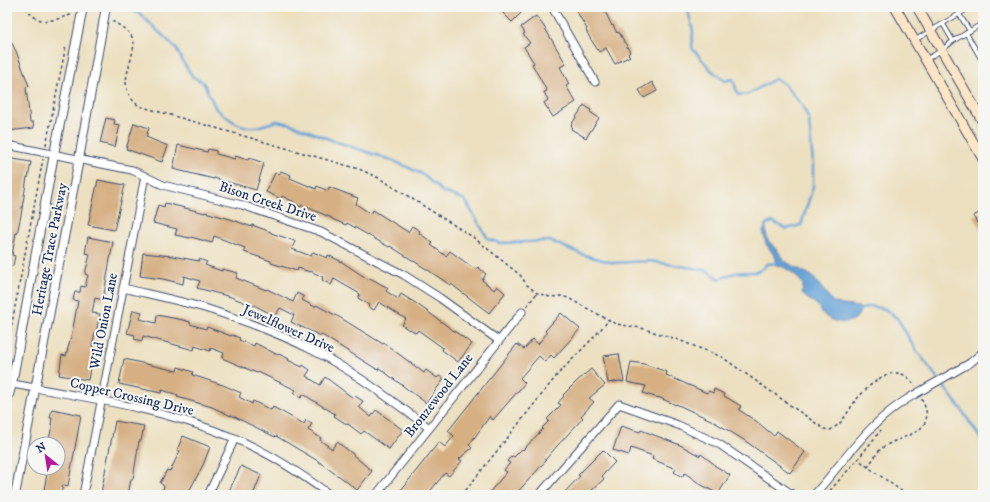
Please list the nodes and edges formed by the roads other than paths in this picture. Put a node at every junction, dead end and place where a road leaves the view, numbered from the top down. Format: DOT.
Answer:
graph roads {
  1 [pos="83,7"];
  2 [pos="106,7"];
  3 [pos="552,7"];
  4 [pos="895,7"];
  5 [pos="917,7"];
  6 [pos="971,7"];
  7 [pos="959,14"];
  8 [pos="983,23"];
  9 [pos="943,24"];
  10 [pos="931,32"];
  11 [pos="968,32"];
  12 [pos="914,40"];
  13 [pos="953,41"];
  14 [pos="942,50"];
  15 [pos="926,59"];
  16 [pos="983,62"];
  17 [pos="595,82"];
  18 [pos="982,118"];
  19 [pos="7,145"];
  20 [pos="54,154"];
  21 [pos="79,160"];
  22 [pos="983,160"];
  23 [pos="145,176"];
  24 [pos="122,288"];
  25 [pos="522,312"];
  26 [pos="498,340"];
  27 [pos="983,352"];
  28 [pos="983,358"];
  29 [pos="970,363"];
  30 [pos="10,384"];
  31 [pos="35,388"];
  32 [pos="102,400"];
  33 [pos="7,401"];
  34 [pos="428,427"];
  35 [pos="235,438"];
  36 [pos="15,495"];
  37 [pos="83,495"];
  38 [pos="208,495"];
  39 [pos="330,495"];
  40 [pos="376,495"];
  41 [pos="539,495"];
  42 [pos="793,495"];
  43 [pos="814,495"];
  1 -- 20 [label="street, Heritage Trace Parkway"];
  2 -- 21 [label="street, Heritage Trace Parkway"];
  3 -- 17 [label="street"];
  4 -- 12 [label="main road"];
  5 -- 10 [label="main road"];
  6 -- 7 [label="lane"];
  7 -- 9 [label="lane"];
  7 -- 11 [label="lane"];
  8 -- 11 [label="lane"];
  9 -- 10 [label="lane"];
  9 -- 13 [label="lane"];
  10 -- 12 [label="lane"];
  10 -- 14 [label="main road"];
  11 -- 13 [label="lane"];
  11 -- 16 [label="lane"];
  12 -- 15 [label="main road"];
  13 -- 14 [label="lane"];
  14 -- 15 [label="lane"];
  14 -- 18 [label="main road"];
  15 -- 22 [label="main road"];
  19 -- 20 [label="street, Bison Creek Drive"];
  20 -- 21 [label="street, Bison Creek Drive"];
  20 -- 30 [label="street, Heritage Trace Parkway"];
  21 -- 23 [label="street, Bison Creek Drive"];
  21 -- 31 [label="street, Heritage Trace Parkway"];
  23 -- 24 [label="street, Wild Onion Lane"];
  23 -- 26 [label="street, Bison Creek Drive"];
  24 -- 32 [label="street, Wild Onion Lane"];
  24 -- 34 [label="street, Jewelflower Drive"];
  25 -- 26 [label="street, Bronzewood Lane"];
  26 -- 34 [label="street, Bronzewood Lane"];
  27 -- 29 [label="street"];
  28 -- 29 [label="street"];
  29 -- 43 [label="street, bridge"];
  30 -- 31 [label="street, Copper Crossing Drive"];
  30 -- 33 [label="street, Heritage Trace Parkway"];
  31 -- 32 [label="street, Copper Crossing Drive"];
  31 -- 36 [label="street, Heritage Trace Parkway"];
  32 -- 35 [label="street, Copper Crossing Drive"];
  32 -- 37 [label="street, Wild Onion Lane"];
  34 -- 40 [label="street, Bronzewood Lane"];
  35 -- 38 [label="street"];
  35 -- 39 [label="street, Copper Crossing Drive"];
  41 -- 42 [label="street"];
}
